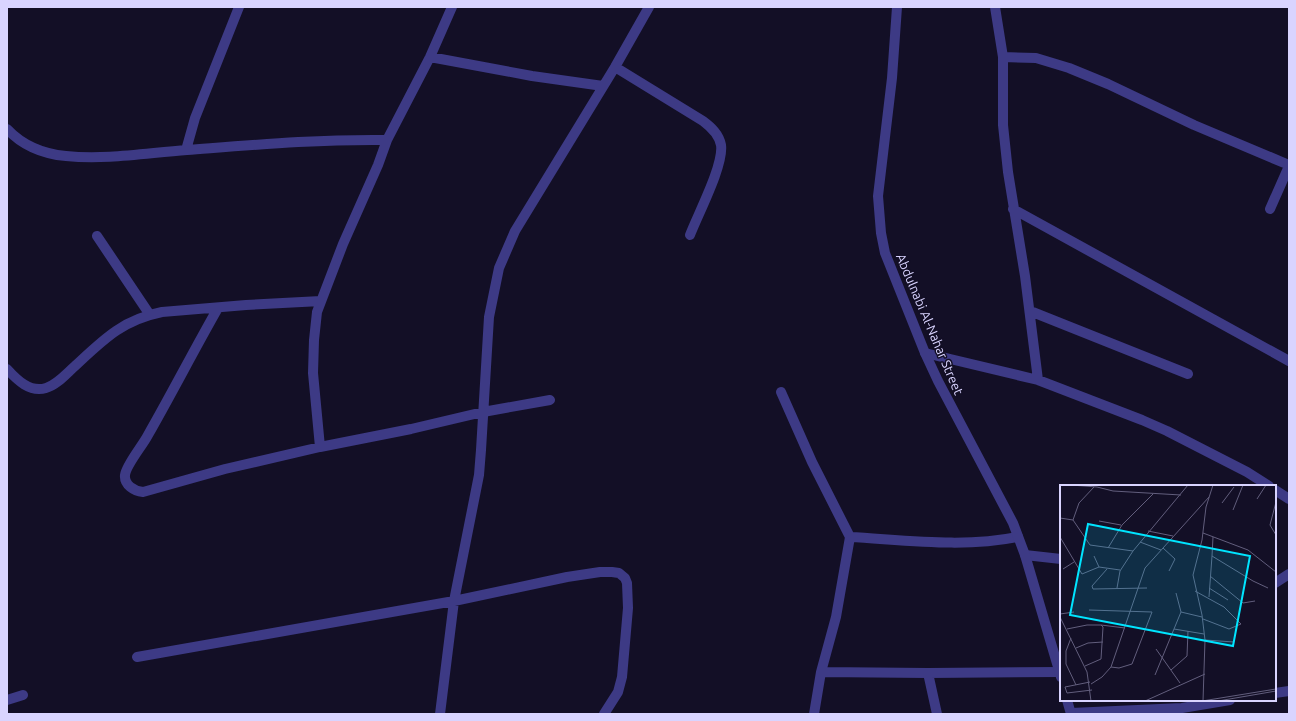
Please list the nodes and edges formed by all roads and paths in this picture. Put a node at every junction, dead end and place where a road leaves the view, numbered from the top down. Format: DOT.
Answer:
graph roads {
  1 [pos="238,7"];
  2 [pos="452,7"];
  3 [pos="649,7"];
  4 [pos="897,7"];
  5 [pos="995,7"];
  6 [pos="430,57"];
  7 [pos="1003,57"];
  8 [pos="615,67"];
  9 [pos="603,86"];
  10 [pos="7,129"];
  11 [pos="387,140"];
  12 [pos="186,150"];
  13 [pos="1289,165"];
  14 [pos="1013,209"];
  15 [pos="1270,209"];
  16 [pos="690,235"];
  17 [pos="97,236"];
  18 [pos="321,302"];
  19 [pos="218,308"];
  20 [pos="1030,311"];
  21 [pos="150,315"];
  22 [pos="925,353"];
  23 [pos="1289,361"];
  24 [pos="7,369"];
  25 [pos="1188,374"];
  26 [pos="1038,380"];
  27 [pos="781,392"];
  28 [pos="550,400"];
  29 [pos="484,412"];
  30 [pos="320,447"];
  31 [pos="1267,485"];
  32 [pos="1276,491"];
  33 [pos="1289,499"];
  34 [pos="850,537"];
  35 [pos="1018,537"];
  36 [pos="1025,554"];
  37 [pos="1060,559"];
  38 [pos="1289,574"];
  39 [pos="1276,581"];
  40 [pos="454,601"];
  41 [pos="137,657"];
  42 [pos="822,672"];
  43 [pos="928,674"];
  44 [pos="1060,675"];
  45 [pos="1289,690"];
  46 [pos="1276,693"];
  47 [pos="23,695"];
  48 [pos="7,700"];
  49 [pos="1067,701"];
  50 [pos="1224,701"];
  51 [pos="440,714"];
  52 [pos="604,714"];
  53 [pos="814,714"];
  54 [pos="937,714"];
  55 [pos="1071,714"];
  1 -- 12 [label="street"];
  2 -- 6 [label="street"];
  3 -- 8 [label="street"];
  4 -- 22 [label="street, Abdulnabi Al-Nahar Street"];
  5 -- 7 [label="street"];
  6 -- 9 [label="street"];
  6 -- 11 [label="street"];
  7 -- 13 [label="street"];
  7 -- 14 [label="street"];
  8 -- 9 [label="street"];
  8 -- 16 [label="street"];
  9 -- 29 [label="street"];
  10 -- 12 [label="street"];
  11 -- 12 [label="street"];
  11 -- 18 [label="street"];
  13 -- 15 [label="street"];
  14 -- 20 [label="street"];
  14 -- 23 [label="street"];
  17 -- 21 [label="street"];
  18 -- 19 [label="street"];
  18 -- 30 [label="street"];
  19 -- 21 [label="street"];
  19 -- 30 [label="street"];
  20 -- 25 [label="street"];
  20 -- 26 [label="street"];
  21 -- 24 [label="street"];
  22 -- 26 [label="street"];
  22 -- 35 [label="street, Abdulnabi Al-Nahar Street"];
  26 -- 31 [label="street"];
  27 -- 34 [label="street"];
  28 -- 29 [label="street"];
  29 -- 30 [label="street"];
  29 -- 40 [label="street"];
  32 -- 33 [label="street"];
  34 -- 35 [label="street"];
  34 -- 42 [label="street"];
  35 -- 36 [label="street, Abdulnabi Al-Nahar Street"];
  36 -- 37 [label="street"];
  36 -- 44 [label="street, Abdulnabi Al-Nahar Street"];
  38 -- 39 [label="street"];
  40 -- 41 [label="street"];
  40 -- 51 [label="street"];
  40 -- 52 [label="street"];
  42 -- 43 [label="street"];
  42 -- 53 [label="street"];
  43 -- 44 [label="street"];
  43 -- 54 [label="street"];
  45 -- 46 [label="street"];
  47 -- 48 [label="street"];
  49 -- 55 [label="street"];
  50 -- 55 [label="street"];
}
